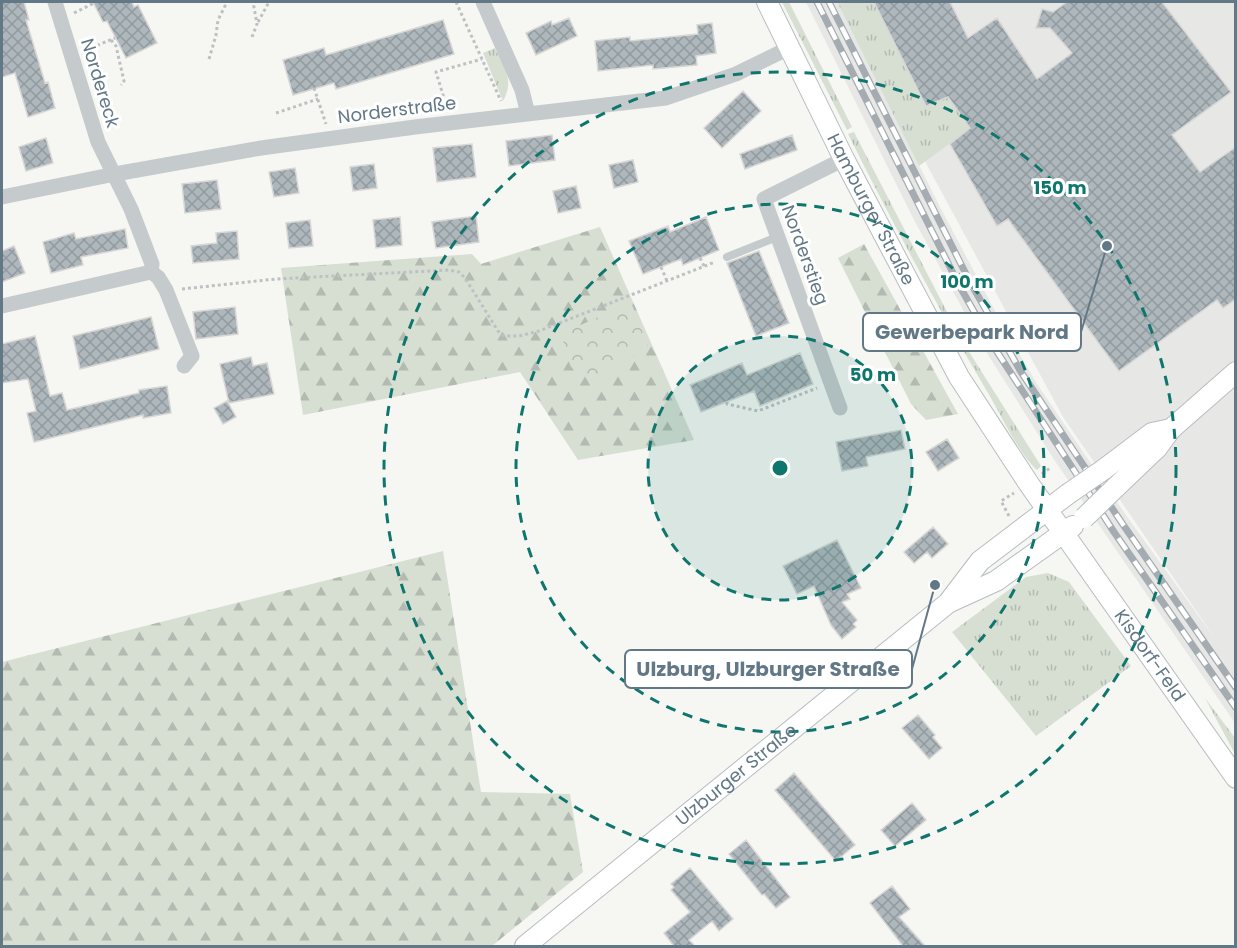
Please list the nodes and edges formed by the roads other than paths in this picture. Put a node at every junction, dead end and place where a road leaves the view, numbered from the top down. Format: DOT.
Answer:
graph roads {
  1 [pos="55,2"];
  2 [pos="483,2"];
  3 [pos="767,2"];
  4 [pos="791,47"];
  5 [pos="528,114"];
  6 [pos="844,159"];
  7 [pos="115,174"];
  8 [pos="2,197"];
  9 [pos="777,237"];
  10 [pos="727,257"];
  11 [pos="151,272"];
  12 [pos="2,306"];
  13 [pos="184,366"];
  14 [pos="1236,372"];
  15 [pos="840,408"];
  16 [pos="1171,429"];
  17 [pos="1047,509"];
  18 [pos="1064,532"];
  19 [pos="948,603"];
  20 [pos="1236,777"];
  21 [pos="525,946"];
  1 -- 7 [label="street, Nordereck"];
  2 -- 5 [label="street"];
  3 -- 4 [label="main road, Hamburger Straße"];
  4 -- 5 [label="street, Norderstraße"];
  4 -- 6 [label="main road, Hamburger Straße"];
  5 -- 7 [label="street, Norderstraße"];
  6 -- 9 [label="street, Norderstieg"];
  6 -- 17 [label="main road, Hamburger Straße"];
  7 -- 8 [label="street, Norderstraße"];
  7 -- 11 [label="street, Nordereck"];
  9 -- 10 [label="lane"];
  9 -- 15 [label="street, Norderstieg"];
  11 -- 12 [label="street"];
  11 -- 13 [label="street"];
  14 -- 16 [label="main road"];
  16 -- 17 [label="main road, Ulzburger Straße, bridge"];
  16 -- 18 [label="main road, Ulzburger Straße, bridge"];
  17 -- 18 [label="main road, Hamburger Straße"];
  17 -- 19 [label="main road, Ulzburger Straße"];
  18 -- 19 [label="main road, Ulzburger Straße"];
  18 -- 20 [label="main road, Kisdorf-Feld"];
  19 -- 21 [label="main road, Ulzburger Straße"];
}
